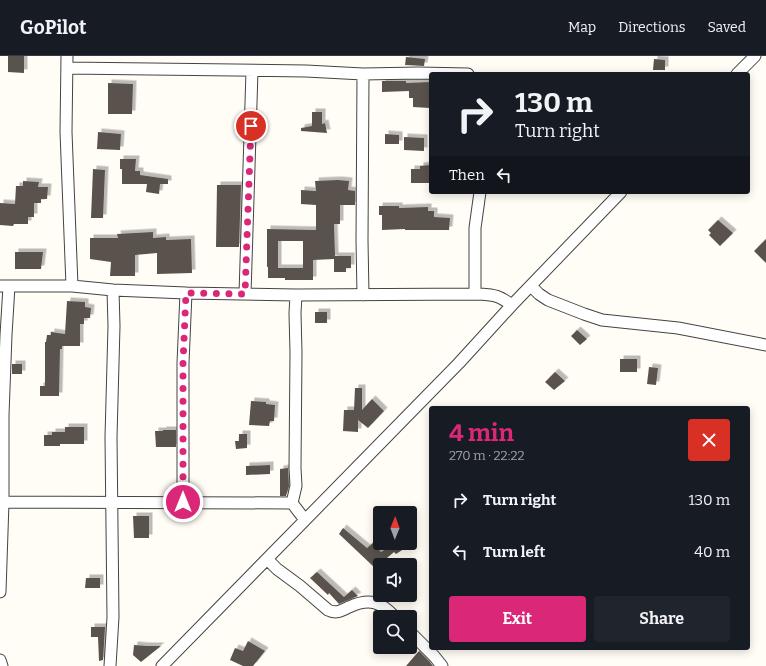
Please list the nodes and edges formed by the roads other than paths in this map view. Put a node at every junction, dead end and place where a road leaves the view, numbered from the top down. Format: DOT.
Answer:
graph roads {
  1 [pos="67,56"];
  2 [pos="754,56"];
  3 [pos="67,68"];
  4 [pos="252,71"];
  5 [pos="739,72"];
  6 [pos="429,73"];
  7 [pos="363,74"];
  8 [pos="480,194"];
  9 [pos="619,194"];
  10 [pos="5,286"];
  11 [pos="72,286"];
  12 [pos="531,286"];
  13 [pos="113,290"];
  14 [pos="186,293"];
  15 [pos="245,294"];
  16 [pos="296,294"];
  17 [pos="475,294"];
  18 [pos="363,295"];
  19 [pos="512,305"];
  20 [pos="766,345"];
  21 [pos="1,502"];
  22 [pos="112,502"];
  23 [pos="183,502"];
  24 [pos="292,503"];
  25 [pos="305,520"];
  26 [pos="267,559"];
  27 [pos="0,592"];
  28 [pos="387,610"];
  29 [pos="417,639"];
  30 [pos="0,660"];
  31 [pos="2,666"];
  32 [pos="110,666"];
  33 [pos="162,666"];
  34 [pos="442,666"];
  1 -- 3 [label="street"];
  2 -- 5 [label="street"];
  3 -- 4 [label="street"];
  3 -- 11 [label="street"];
  4 -- 7 [label="street"];
  4 -- 15 [label="street"];
  6 -- 7 [label="street"];
  7 -- 18 [label="street"];
  8 -- 17 [label="street"];
  9 -- 12 [label="street"];
  10 -- 11 [label="street"];
  10 -- 21 [label="street"];
  11 -- 13 [label="street"];
  12 -- 19 [label="street"];
  12 -- 20 [label="street"];
  13 -- 14 [label="street"];
  13 -- 22 [label="street"];
  14 -- 15 [label="street"];
  14 -- 23 [label="street"];
  15 -- 16 [label="street"];
  16 -- 18 [label="street"];
  16 -- 24 [label="street"];
  17 -- 18 [label="street"];
  17 -- 19 [label="street"];
  19 -- 25 [label="street"];
  21 -- 22 [label="street"];
  21 -- 27 [label="street"];
  22 -- 23 [label="street"];
  22 -- 32 [label="street"];
  23 -- 24 [label="street"];
  24 -- 25 [label="street"];
  25 -- 26 [label="street"];
  26 -- 28 [label="street"];
  26 -- 33 [label="street"];
  29 -- 34 [label="street"];
  30 -- 31 [label="street"];
}
